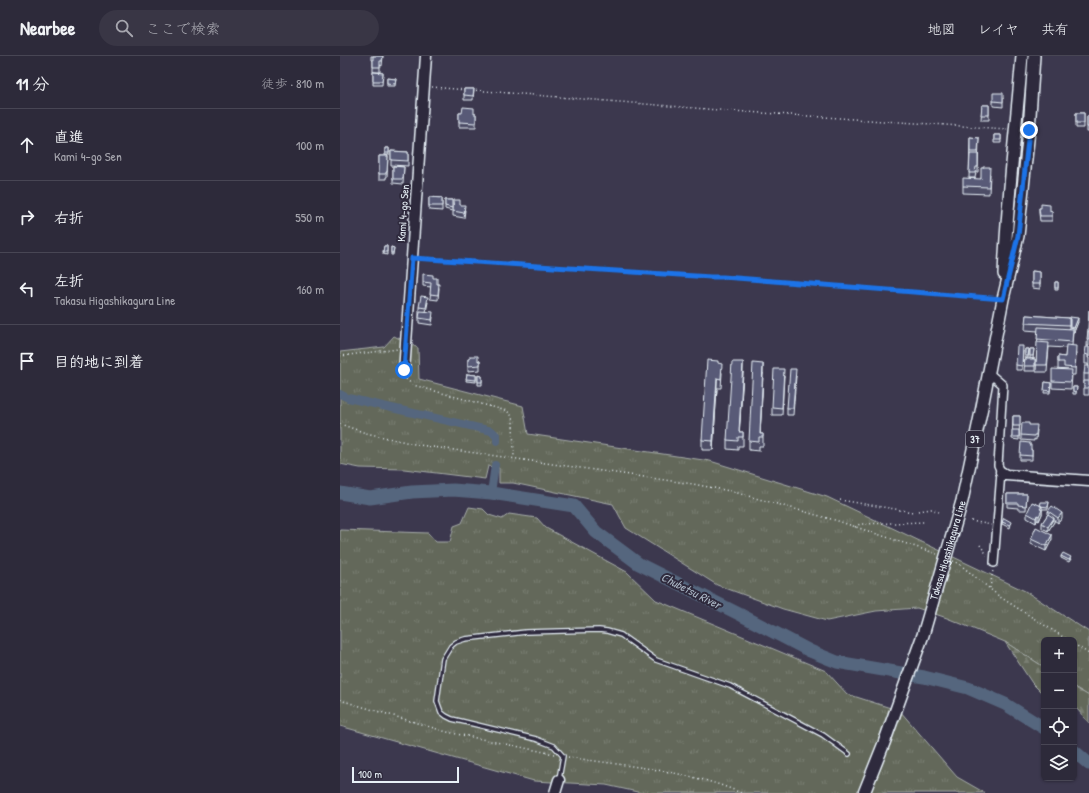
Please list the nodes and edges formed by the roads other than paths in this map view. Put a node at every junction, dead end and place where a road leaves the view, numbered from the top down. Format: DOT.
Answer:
graph roads {
  1 [pos="426,56"];
  2 [pos="1022,56"];
  3 [pos="1034,56"];
  4 [pos="1003,299"];
  5 [pos="404,372"];
  6 [pos="989,373"];
  7 [pos="1001,472"];
  8 [pos="1089,481"];
  9 [pos="994,563"];
  10 [pos="849,754"];
  11 [pos="558,780"];
  12 [pos="554,793"];
  13 [pos="864,793"];
  1 -- 5 [label="street, Kami 4-go Sen"];
  2 -- 4 [label="main road, Takasu Higashikagura Line / 37"];
  3 -- 4 [label="main road, Takasu Higashikagura Line / 37"];
  4 -- 6 [label="main road, Takasu Higashikagura Line / 37"];
  6 -- 7 [label="street"];
  6 -- 13 [label="main road, Takasu Higashikagura Line / 37"];
  7 -- 8 [label="street"];
  7 -- 9 [label="street"];
  10 -- 11 [label="lane"];
  11 -- 12 [label="street"];
}
